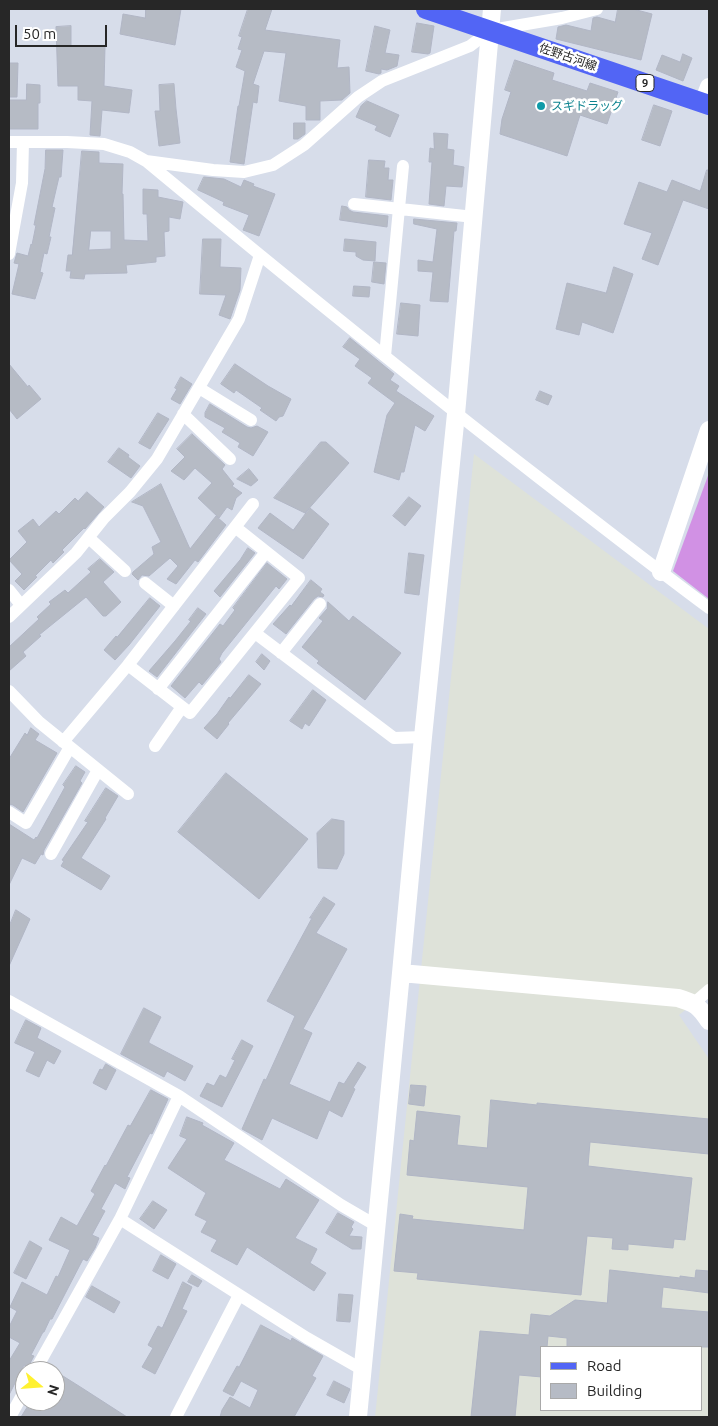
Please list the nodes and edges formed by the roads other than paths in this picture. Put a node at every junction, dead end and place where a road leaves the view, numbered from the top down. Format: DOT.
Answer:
graph roads {
  1 [pos="426,9"];
  2 [pos="492,9"];
  3 [pos="597,9"];
  4 [pos="491,30"];
  5 [pos="707,98"];
  6 [pos="9,142"];
  7 [pos="23,142"];
  8 [pos="146,161"];
  9 [pos="403,166"];
  10 [pos="354,204"];
  11 [pos="399,209"];
  12 [pos="474,217"];
  13 [pos="9,254"];
  14 [pos="260,255"];
  15 [pos="385,356"];
  16 [pos="199,388"];
  17 [pos="183,414"];
  18 [pos="456,414"];
  19 [pos="251,420"];
  20 [pos="709,430"];
  21 [pos="230,459"];
  22 [pos="253,504"];
  23 [pos="235,527"];
  24 [pos="89,538"];
  25 [pos="266,552"];
  26 [pos="125,572"];
  27 [pos="661,572"];
  28 [pos="145,583"];
  29 [pos="9,590"];
  30 [pos="320,604"];
  31 [pos="20,605"];
  32 [pos="174,606"];
  33 [pos="709,608"];
  34 [pos="9,616"];
  35 [pos="255,632"];
  36 [pos="281,653"];
  37 [pos="128,665"];
  38 [pos="158,688"];
  39 [pos="9,691"];
  40 [pos="182,707"];
  41 [pos="423,737"];
  42 [pos="67,744"];
  43 [pos="156,746"];
  44 [pos="98,770"];
  45 [pos="128,794"];
  46 [pos="9,812"];
  47 [pos="50,854"];
  48 [pos="401,973"];
  49 [pos="709,990"];
  50 [pos="9,1001"];
  51 [pos="694,1003"];
  52 [pos="709,1021"];
  53 [pos="179,1096"];
  54 [pos="120,1219"];
  55 [pos="377,1226"];
  56 [pos="239,1295"];
  57 [pos="41,1361"];
  58 [pos="363,1370"];
  59 [pos="176,1417"];
  60 [pos="358,1417"];
  1 -- 4 [label="main road, 佐野古河線 / 9"];
  2 -- 4 [label="street"];
  3 -- 4 [label="street"];
  4 -- 5 [label="main road, 佐野古河線 / 9"];
  4 -- 8 [label="street"];
  4 -- 12 [label="street"];
  6 -- 7 [label="street"];
  7 -- 8 [label="street"];
  7 -- 13 [label="street"];
  8 -- 14 [label="street"];
  9 -- 11 [label="street"];
  10 -- 11 [label="street"];
  11 -- 12 [label="street"];
  11 -- 15 [label="street"];
  12 -- 18 [label="street"];
  14 -- 15 [label="street"];
  14 -- 16 [label="street"];
  15 -- 18 [label="street"];
  16 -- 17 [label="street"];
  16 -- 19 [label="street"];
  17 -- 21 [label="street"];
  17 -- 24 [label="street"];
  18 -- 27 [label="street"];
  18 -- 41 [label="street"];
  20 -- 27 [label="street"];
  22 -- 23 [label="street"];
  23 -- 25 [label="street"];
  23 -- 32 [label="street"];
  24 -- 26 [label="street"];
  24 -- 31 [label="street"];
  25 -- 35 [label="street"];
  25 -- 38 [label="street"];
  27 -- 33 [label="street"];
  28 -- 32 [label="street"];
  29 -- 31 [label="street"];
  30 -- 36 [label="street"];
  31 -- 34 [label="street"];
  32 -- 37 [label="street"];
  35 -- 36 [label="street"];
  35 -- 40 [label="street"];
  36 -- 41 [label="street"];
  37 -- 38 [label="street"];
  37 -- 42 [label="street"];
  38 -- 40 [label="street"];
  39 -- 42 [label="street"];
  40 -- 43 [label="street"];
  41 -- 48 [label="street"];
  42 -- 44 [label="street"];
  42 -- 46 [label="street"];
  44 -- 45 [label="street"];
  44 -- 47 [label="street"];
  48 -- 51 [label="street"];
  48 -- 55 [label="street"];
  49 -- 51 [label="street"];
  50 -- 53 [label="street"];
  51 -- 52 [label="street"];
  53 -- 54 [label="street"];
  53 -- 55 [label="street"];
  54 -- 56 [label="street"];
  54 -- 57 [label="street"];
  55 -- 58 [label="street"];
  56 -- 58 [label="street"];
  56 -- 59 [label="street"];
  58 -- 60 [label="street"];
}
